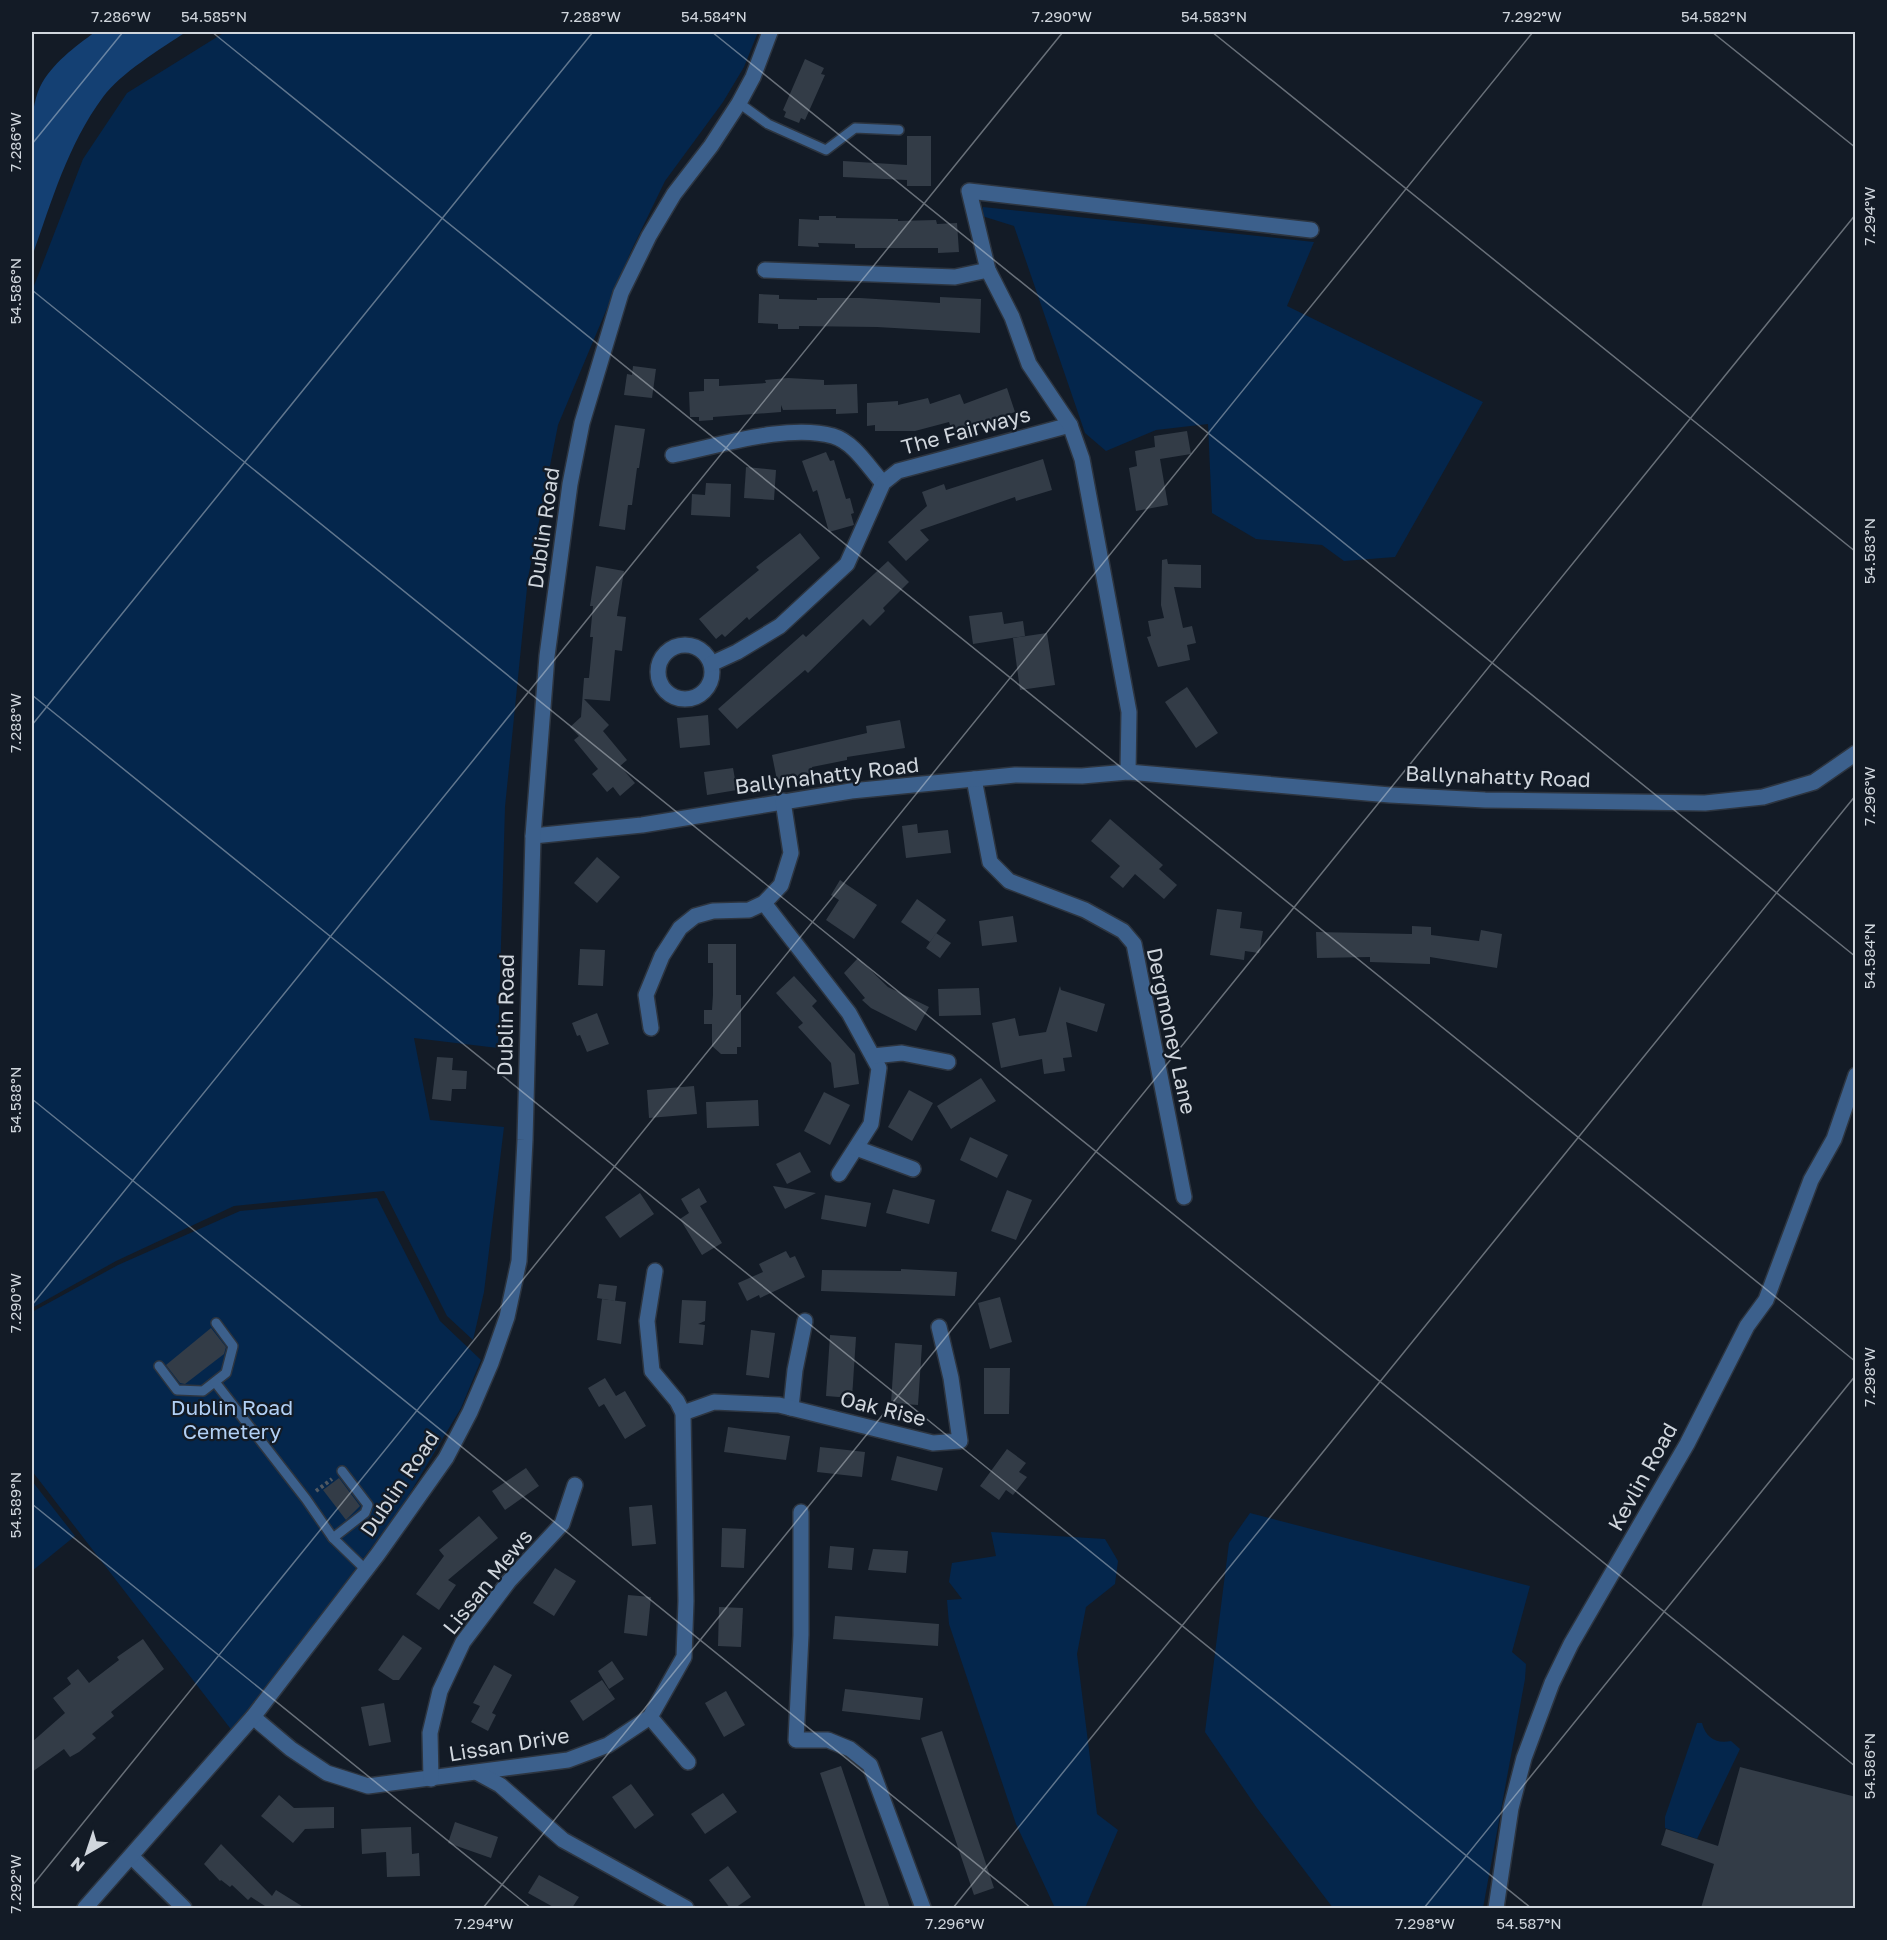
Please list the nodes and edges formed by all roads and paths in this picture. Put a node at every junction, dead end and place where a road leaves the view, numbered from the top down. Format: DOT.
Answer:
graph roads {
  1 [pos="770,32"];
  2 [pos="739,103"];
  3 [pos="899,130"];
  4 [pos="1311,230"];
  5 [pos="765,270"];
  6 [pos="988,270"];
  7 [pos="1070,425"];
  8 [pos="673,454"];
  9 [pos="883,483"];
  10 [pos="711,664"];
  11 [pos="1856,753"];
  12 [pos="1128,772"];
  13 [pos="974,779"];
  14 [pos="783,801"];
  15 [pos="533,836"];
  16 [pos="764,903"];
  17 [pos="651,1028"];
  18 [pos="873,1056"];
  19 [pos="948,1062"];
  20 [pos="1856,1075"];
  21 [pos="856,1148"];
  22 [pos="913,1169"];
  23 [pos="839,1174"];
  24 [pos="1184,1197"];
  25 [pos="655,1271"];
  26 [pos="805,1321"];
  27 [pos="216,1323"];
  28 [pos="939,1327"];
  29 [pos="159,1366"];
  30 [pos="215,1382"];
  31 [pos="791,1408"];
  32 [pos="683,1413"];
  33 [pos="342,1471"];
  34 [pos="575,1485"];
  35 [pos="306,1499"];
  36 [pos="801,1512"];
  37 [pos="333,1538"];
  38 [pos="366,1570"];
  39 [pos="252,1717"];
  40 [pos="650,1717"];
  41 [pos="688,1761"];
  42 [pos="478,1773"];
  43 [pos="431,1779"];
  44 [pos="132,1857"];
  45 [pos="85,1908"];
  46 [pos="184,1908"];
  47 [pos="686,1908"];
  48 [pos="923,1908"];
  49 [pos="1496,1908"];
  1 -- 2 [label="street, Dublin Road"];
  2 -- 3 [label="lane"];
  2 -- 15 [label="street, Dublin Road"];
  4 -- 6 [label="street"];
  5 -- 6 [label="street"];
  6 -- 7 [label="street"];
  7 -- 9 [label="street, The Fairways"];
  7 -- 12 [label="street"];
  8 -- 9 [label="street"];
  9 -- 10 [label="street"];
  11 -- 12 [label="street, Ballynahatty Road"];
  12 -- 13 [label="street, Ballynahatty Road"];
  13 -- 14 [label="street, Ballynahatty Road"];
  13 -- 24 [label="street, Dergmoney Lane"];
  14 -- 15 [label="street, Ballynahatty Road"];
  14 -- 16 [label="street"];
  15 -- 38 [label="street, Dublin Road"];
  16 -- 17 [label="street"];
  16 -- 18 [label="street"];
  18 -- 19 [label="street"];
  18 -- 21 [label="street"];
  20 -- 49 [label="street, Kevlin Road"];
  21 -- 22 [label="street"];
  21 -- 23 [label="street"];
  25 -- 32 [label="street"];
  26 -- 31 [label="street"];
  27 -- 30 [label="lane"];
  28 -- 31 [label="street, Oak Rise"];
  29 -- 30 [label="lane"];
  30 -- 35 [label="lane"];
  31 -- 32 [label="street, Oak Rise"];
  32 -- 40 [label="street, Lissan Drive"];
  33 -- 35 [label="path"];
  33 -- 37 [label="lane"];
  34 -- 43 [label="street, Lissan Mews"];
  35 -- 37 [label="lane"];
  36 -- 48 [label="street"];
  37 -- 38 [label="lane"];
  38 -- 39 [label="street, Dublin Road"];
  39 -- 43 [label="street, Lissan Drive"];
  39 -- 44 [label="street, Dublin Road"];
  40 -- 41 [label="street"];
  40 -- 42 [label="street, Lissan Drive"];
  42 -- 43 [label="street, Lissan Drive"];
  42 -- 47 [label="street"];
  44 -- 45 [label="street, Dublin Road"];
  44 -- 46 [label="street"];
}
